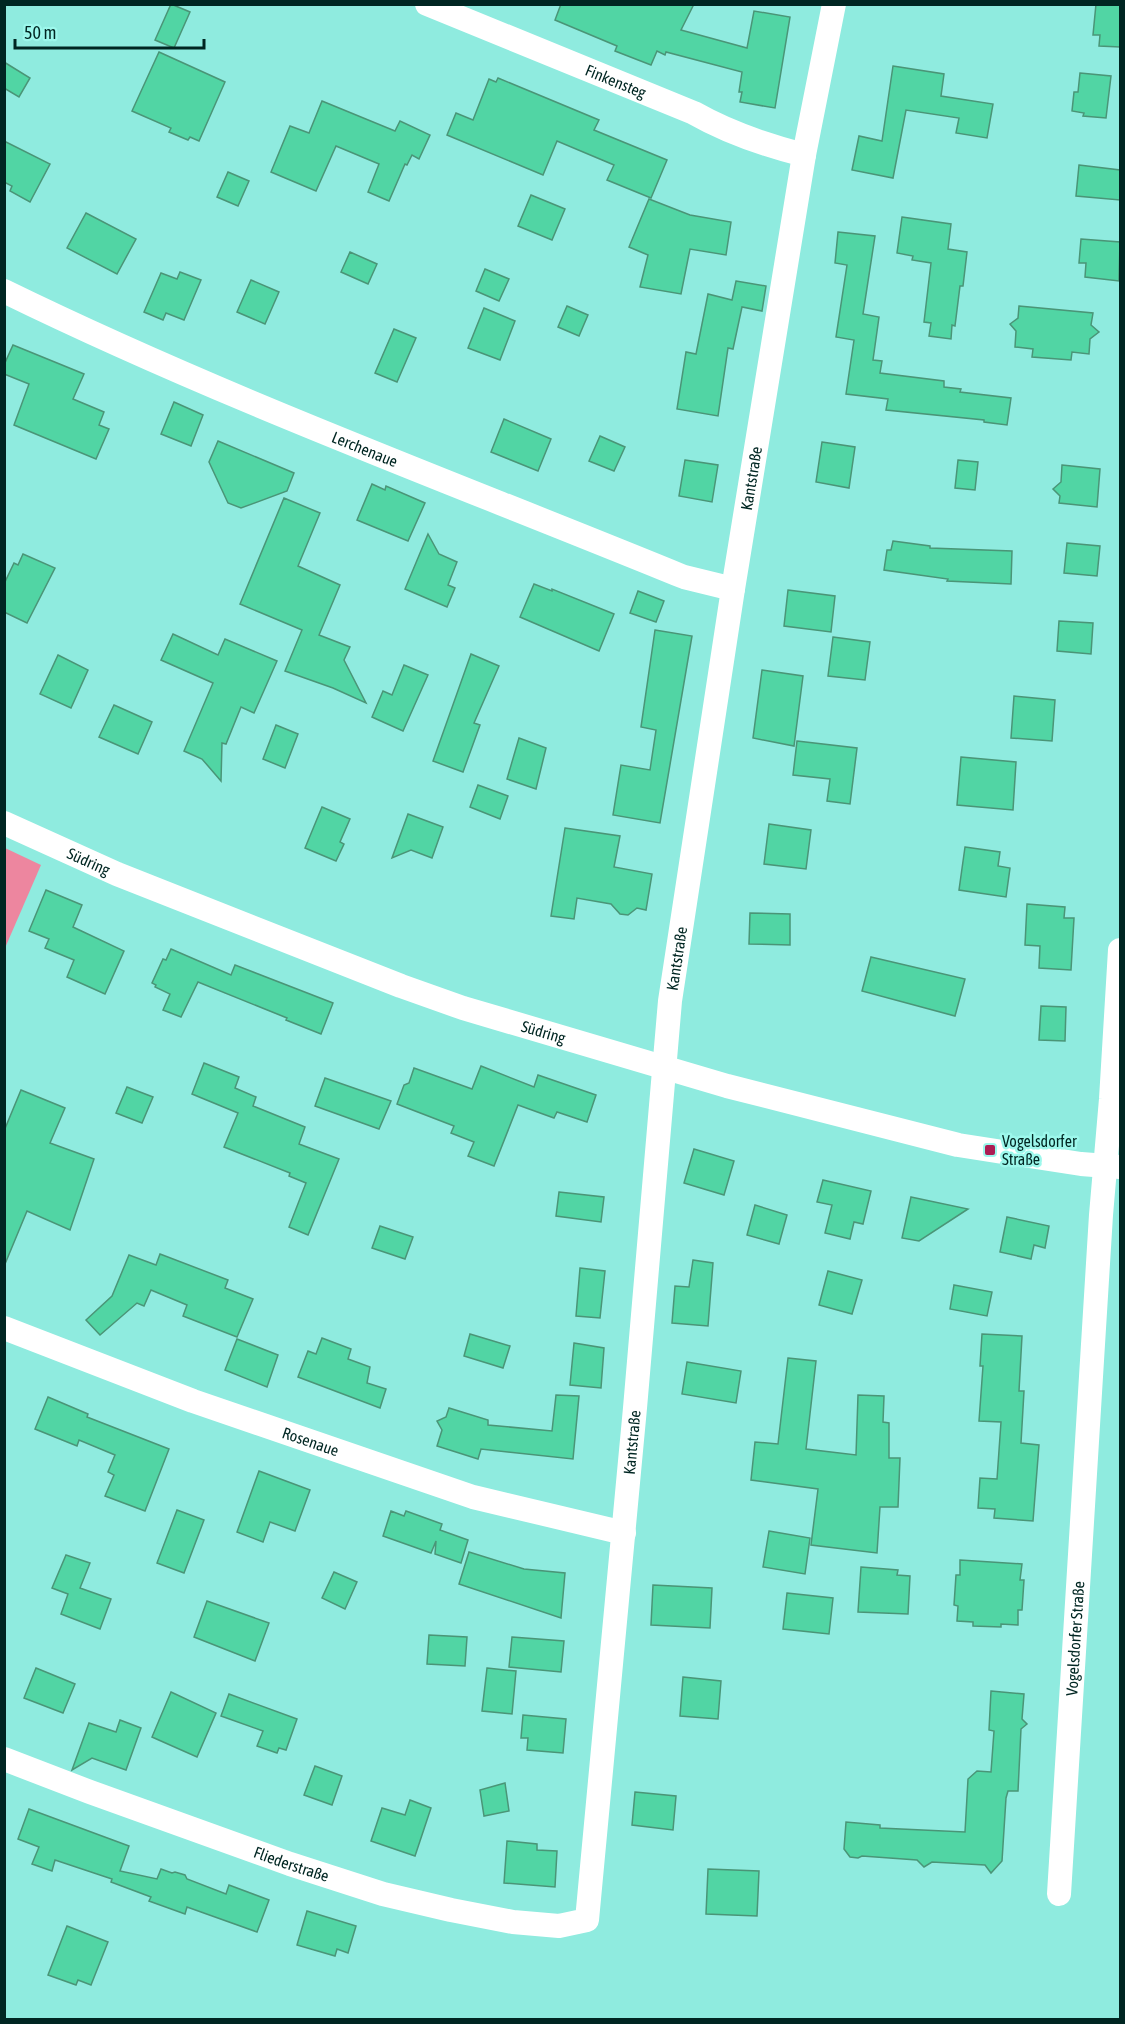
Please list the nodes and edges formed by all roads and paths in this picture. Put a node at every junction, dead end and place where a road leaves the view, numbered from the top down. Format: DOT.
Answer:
graph roads {
  1 [pos="427,4"];
  2 [pos="834,4"];
  3 [pos="804,154"];
  4 [pos="4,291"];
  5 [pos="733,589"];
  6 [pos="4,823"];
  7 [pos="1120,950"];
  8 [pos="665,1067"];
  9 [pos="1112,1166"];
  10 [pos="4,1328"];
  11 [pos="624,1533"];
  12 [pos="4,1759"];
  13 [pos="1059,1894"];
  14 [pos="587,1920"];
  1 -- 3 [label="street, Finkensteg"];
  2 -- 3 [label="street, Kantstraße"];
  3 -- 5 [label="street, Kantstraße"];
  4 -- 5 [label="street, Lerchenaue"];
  5 -- 8 [label="street, Kantstraße"];
  6 -- 8 [label="street, Südring"];
  7 -- 9 [label="street, Vogelsdorfer Straße"];
  8 -- 9 [label="street, Südring"];
  8 -- 11 [label="street, Kantstraße"];
  9 -- 13 [label="street, Vogelsdorfer Straße"];
  10 -- 11 [label="street, Rosenaue"];
  11 -- 14 [label="street, Kantstraße"];
  12 -- 14 [label="street, Fliederstraße"];
}
